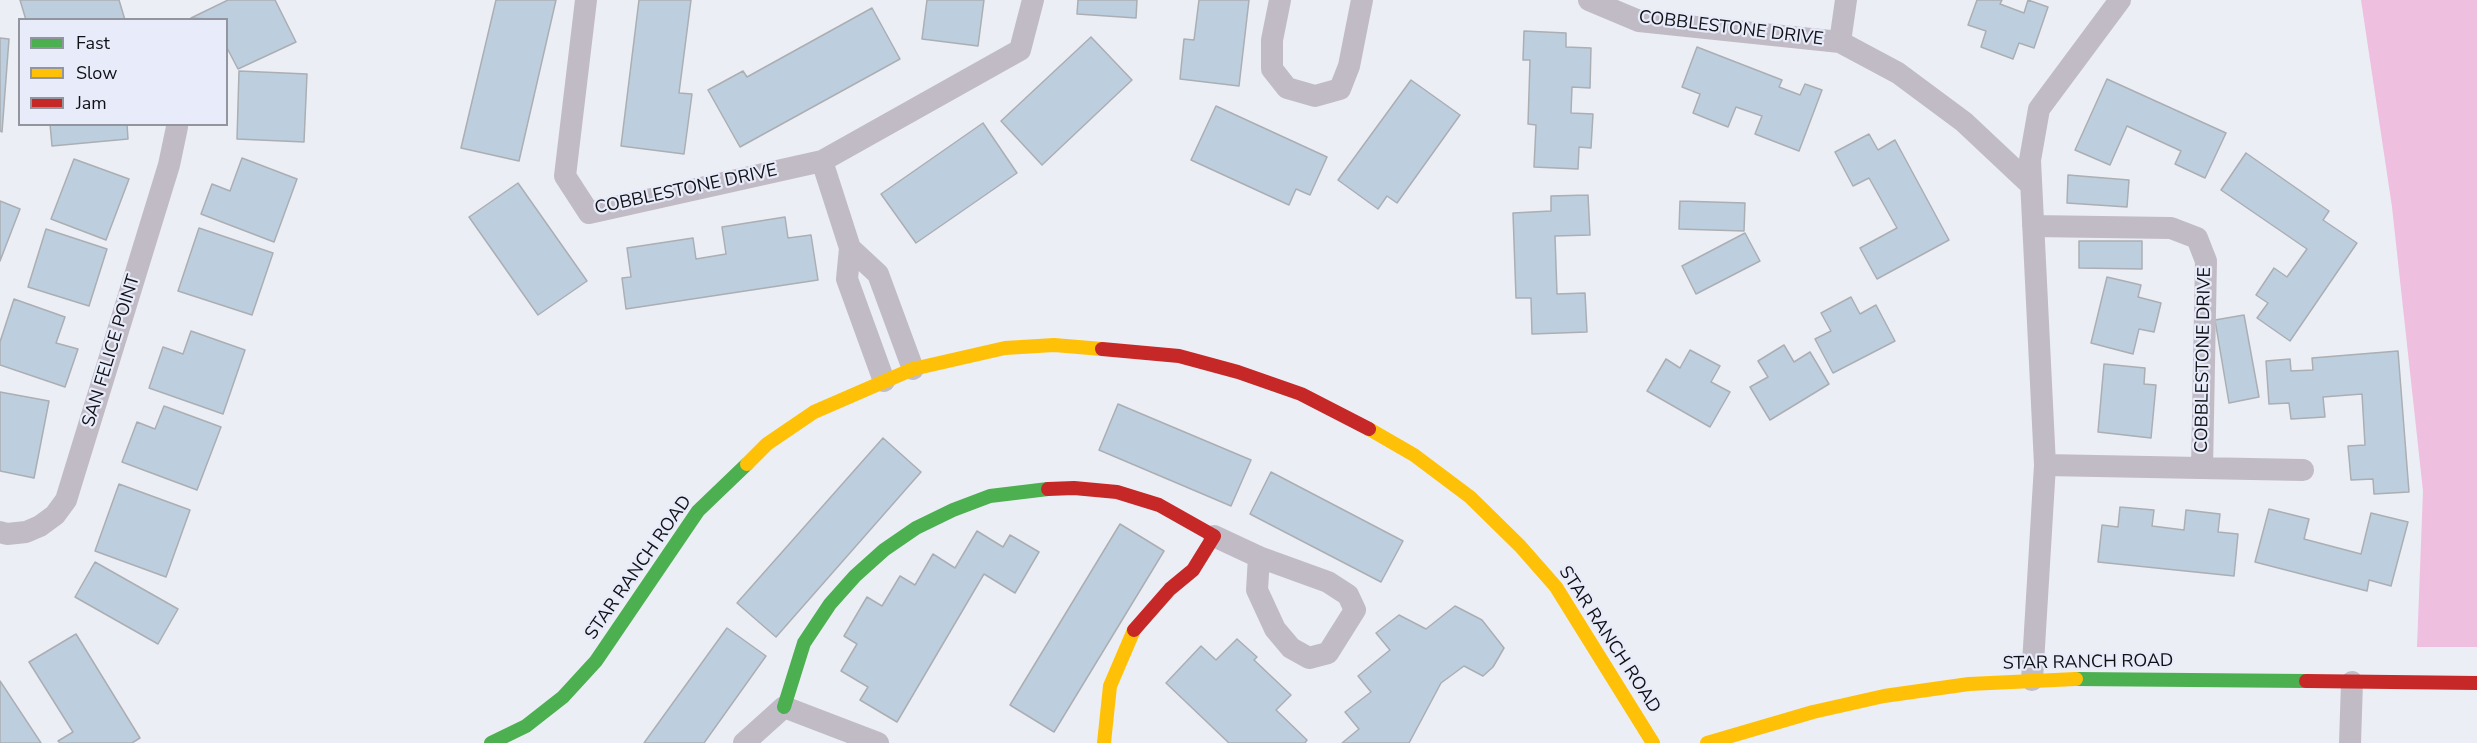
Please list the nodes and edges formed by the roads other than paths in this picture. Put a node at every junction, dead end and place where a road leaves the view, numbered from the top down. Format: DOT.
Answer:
graph roads {
  1 [pos="586,0"];
  2 [pos="1033,0"];
  3 [pos="1280,0"];
  4 [pos="1362,0"];
  5 [pos="1588,0"];
  6 [pos="1846,0"];
  7 [pos="2120,0"];
  8 [pos="1840,42"];
  9 [pos="177,126"];
  10 [pos="822,161"];
  11 [pos="2031,184"];
  12 [pos="2033,226"];
  13 [pos="850,248"];
  14 [pos="913,369"];
  15 [pos="884,381"];
  16 [pos="2045,465"];
  17 [pos="2202,468"];
  18 [pos="2303,470"];
  19 [pos="0,532"];
  20 [pos="1214,536"];
  21 [pos="1259,557"];
  22 [pos="2032,680"];
  23 [pos="2352,682"];
  24 [pos="2477,683"];
  25 [pos="784,707"];
  26 [pos="491,743"];
  27 [pos="744,743"];
  28 [pos="878,743"];
  29 [pos="1104,743"];
  30 [pos="1653,743"];
  31 [pos="1707,743"];
  32 [pos="2350,743"];
  1 -- 10 [label="street, COBBLESTONE DRIVE"];
  2 -- 10 [label="street, COBBLESTONE DRIVE"];
  3 -- 4 [label="street"];
  5 -- 8 [label="street, COBBLESTONE DRIVE"];
  6 -- 8 [label="street, COBBLESTONE DRIVE"];
  7 -- 11 [label="street"];
  8 -- 11 [label="street, COBBLESTONE DRIVE"];
  9 -- 19 [label="street, SAN FELICE POINT"];
  10 -- 13 [label="street"];
  11 -- 12 [label="street"];
  12 -- 16 [label="street"];
  12 -- 17 [label="street, COBBLESTONE DRIVE"];
  13 -- 14 [label="street"];
  13 -- 15 [label="street"];
  14 -- 15 [label="street, STAR RANCH ROAD"];
  14 -- 30 [label="street, STAR RANCH ROAD"];
  15 -- 26 [label="street, STAR RANCH ROAD"];
  16 -- 17 [label="street, COBBLESTONE DRIVE"];
  16 -- 22 [label="street"];
  17 -- 18 [label="street, COBBLESTONE DRIVE"];
  20 -- 21 [label="street"];
  20 -- 25 [label="street"];
  20 -- 29 [label="street"];
  21 -- 21 [label="street"];
  22 -- 23 [label="street, STAR RANCH ROAD"];
  22 -- 31 [label="street, STAR RANCH ROAD"];
  23 -- 24 [label="street, STAR RANCH ROAD"];
  23 -- 32 [label="street"];
  25 -- 27 [label="street"];
  25 -- 28 [label="street"];
}
